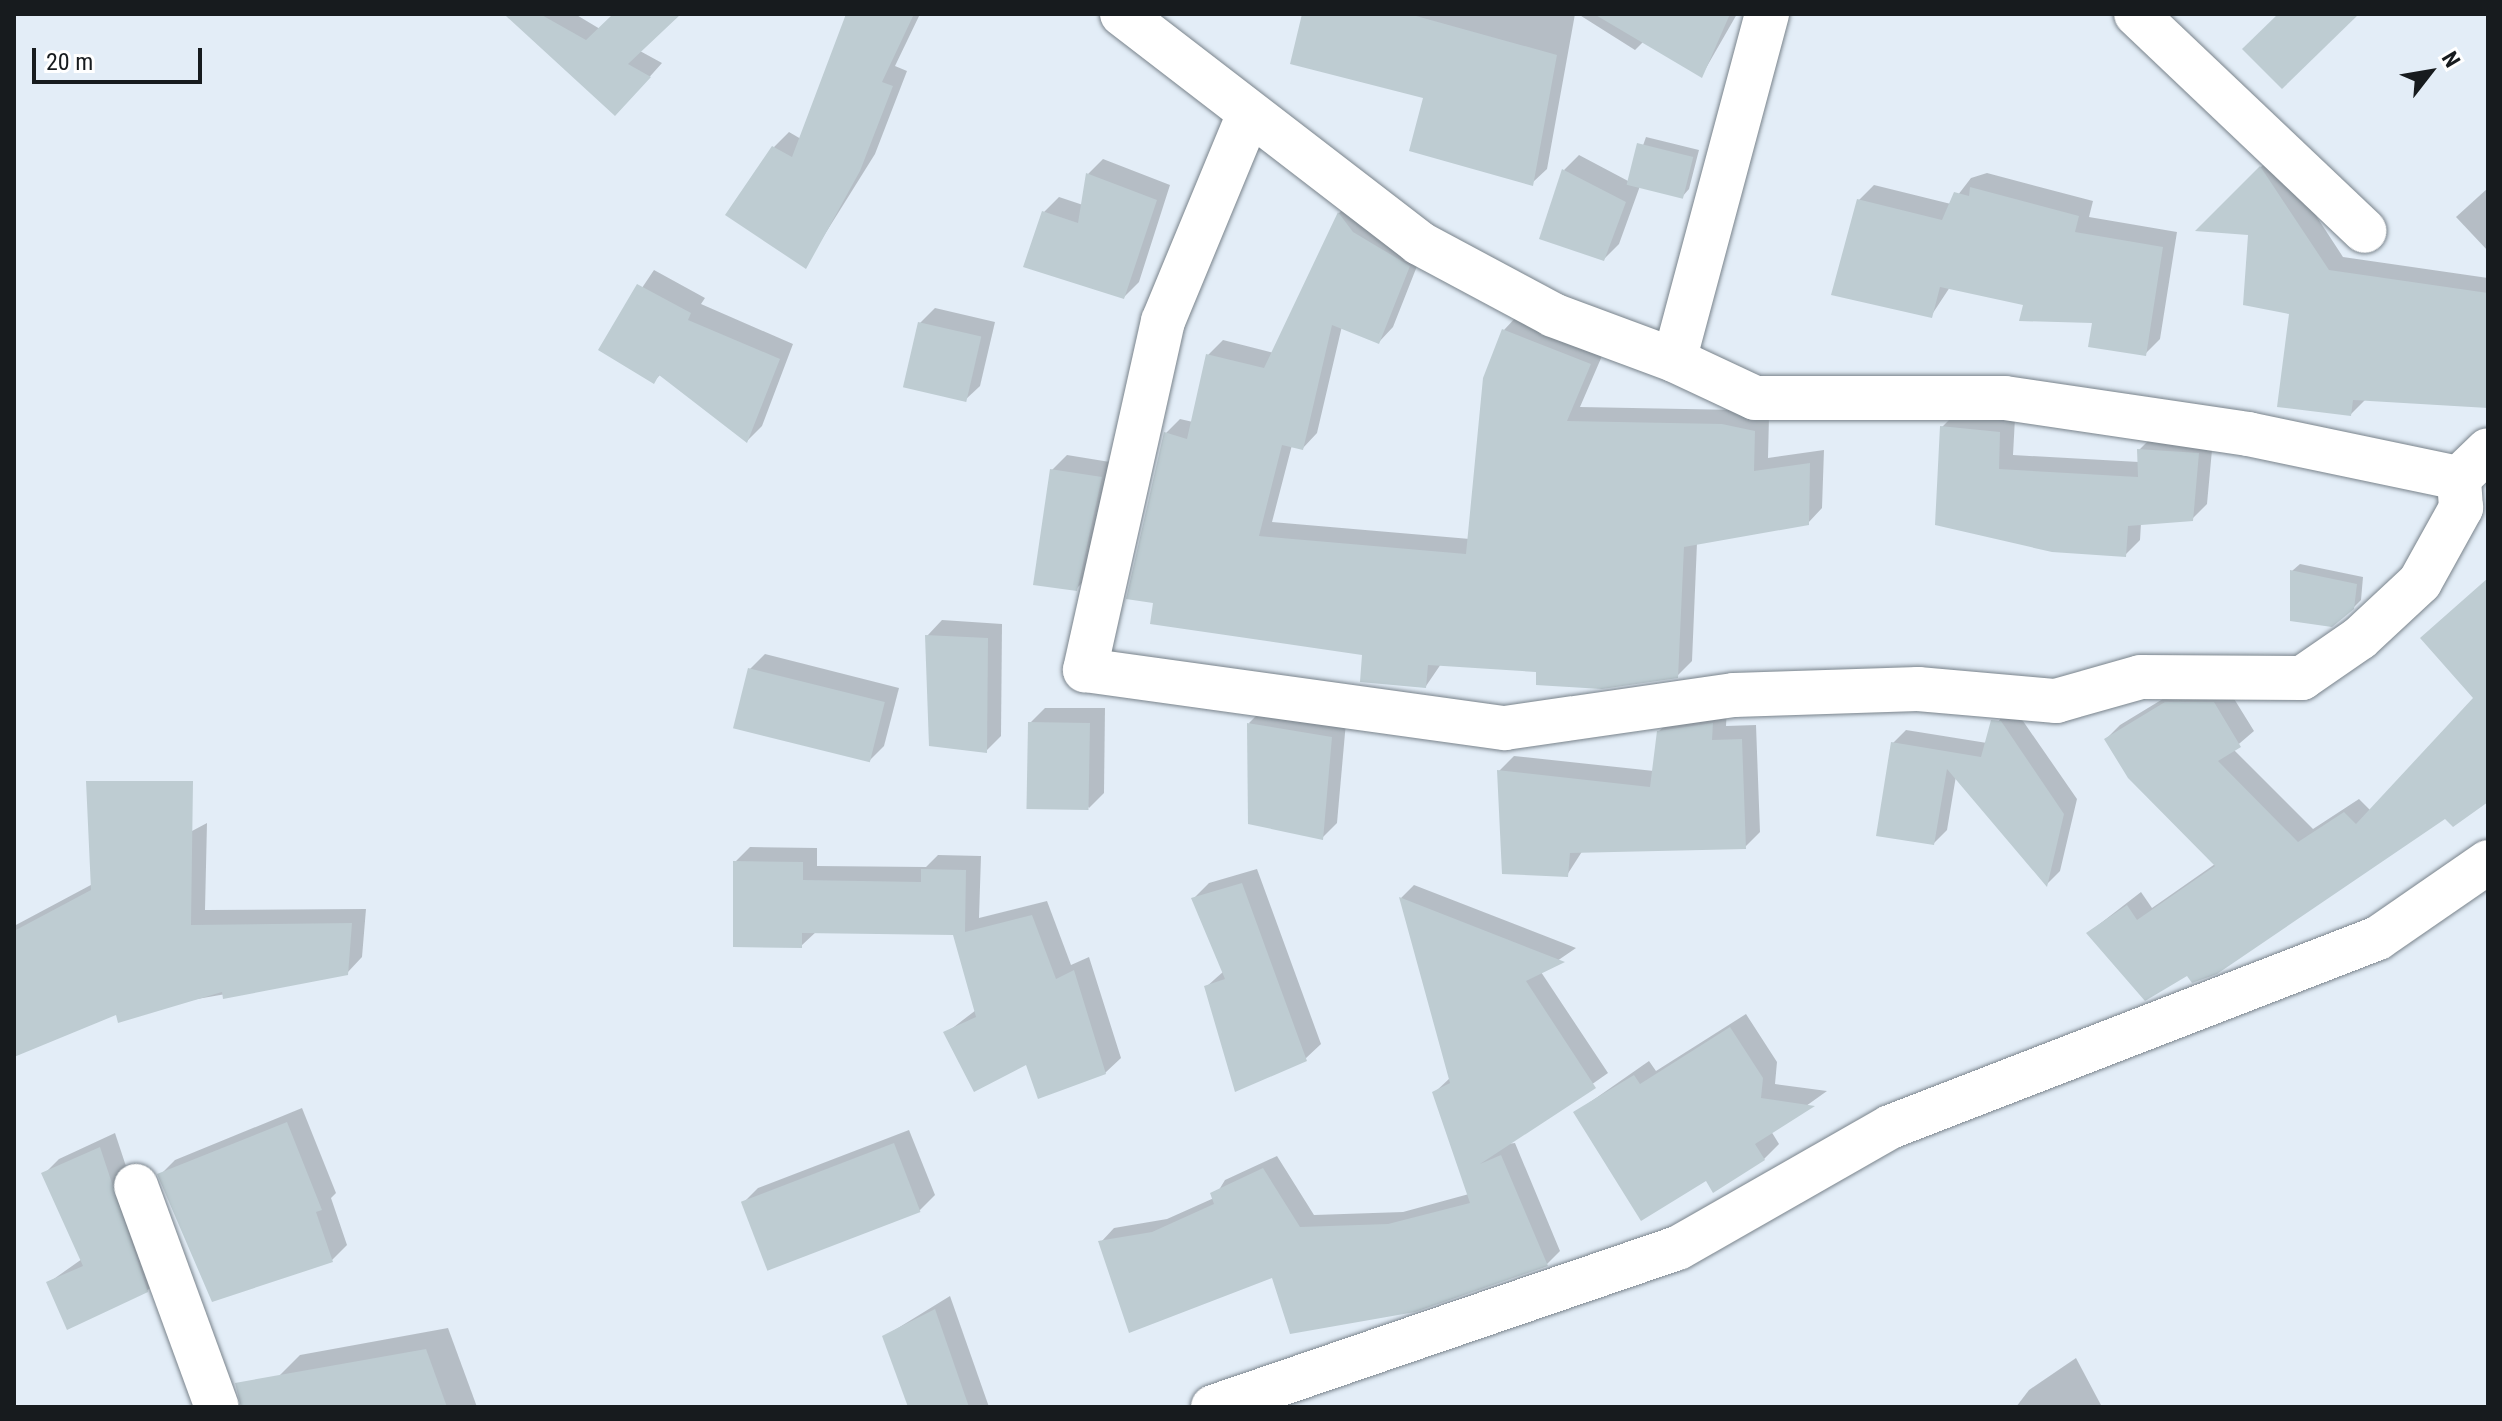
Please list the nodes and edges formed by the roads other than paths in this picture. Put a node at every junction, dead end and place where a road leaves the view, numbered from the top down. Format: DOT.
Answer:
graph roads {
  1 [pos="1122,14"];
  2 [pos="1767,14"];
  3 [pos="2136,14"];
  4 [pos="1248,116"];
  5 [pos="2365,231"];
  6 [pos="1674,360"];
  7 [pos="2474,464"];
  8 [pos="2488,862"];
  9 [pos="136,1186"];
  10 [pos="217,1407"];
  11 [pos="1213,1407"];
  1 -- 4 [label="street"];
  2 -- 6 [label="street"];
  3 -- 5 [label="street"];
  4 -- 6 [label="street"];
  4 -- 7 [label="street"];
  6 -- 7 [label="street"];
  8 -- 11 [label="street"];
  9 -- 10 [label="street"];
}
